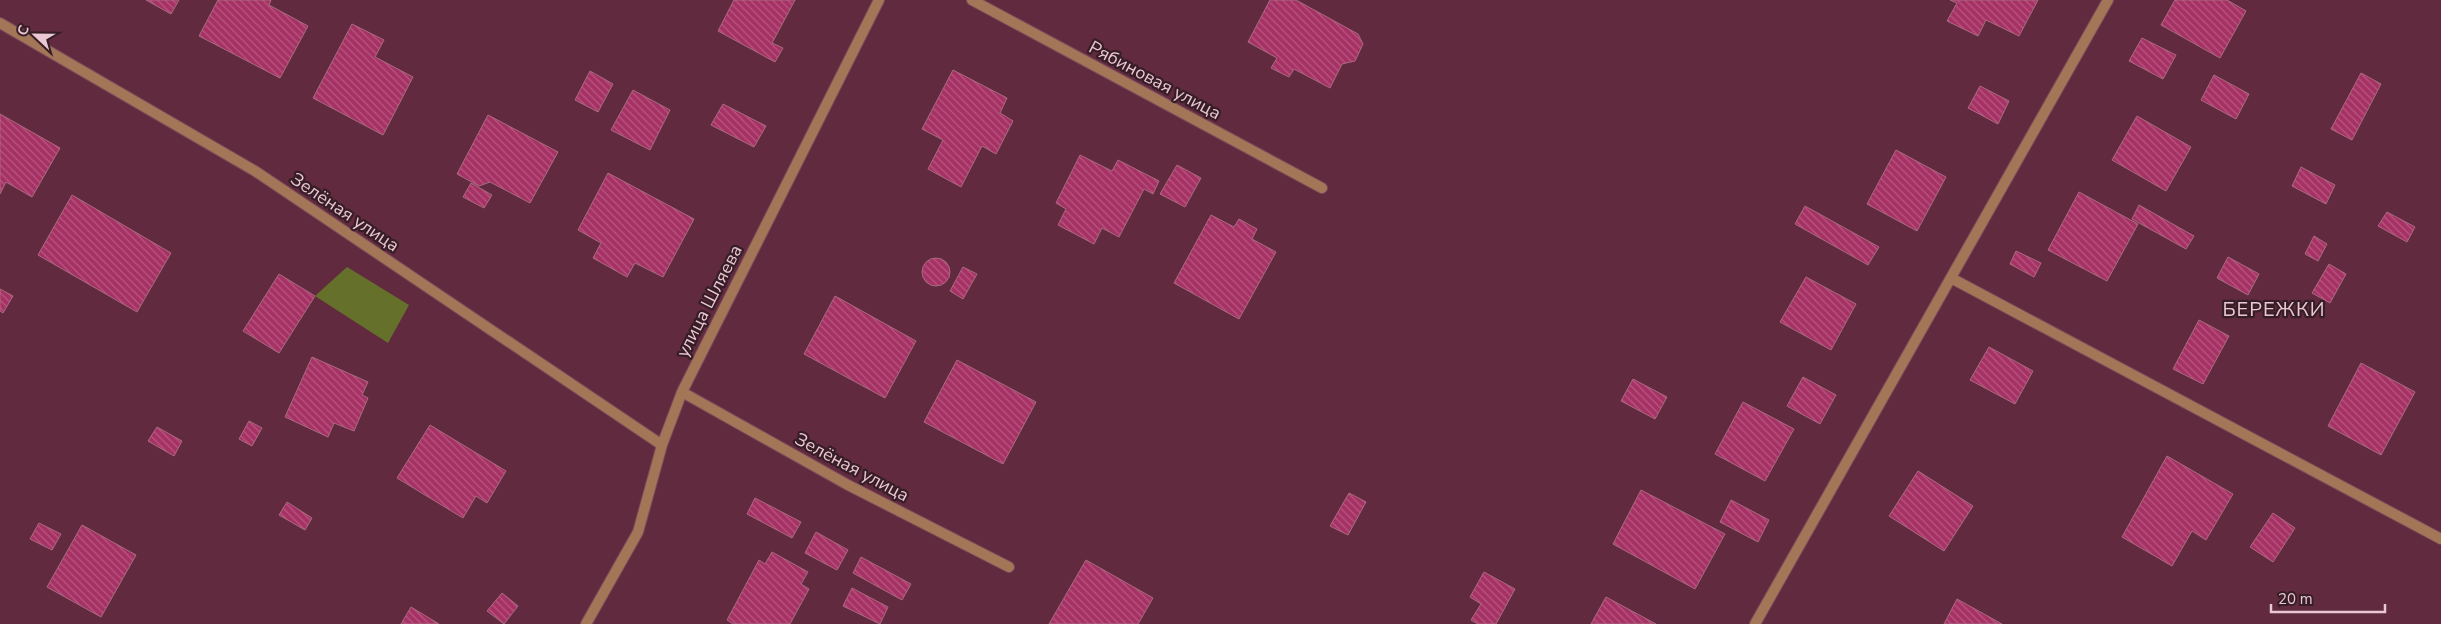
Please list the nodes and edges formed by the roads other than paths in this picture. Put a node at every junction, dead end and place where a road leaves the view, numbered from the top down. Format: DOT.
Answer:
graph roads {
  1 [pos="879,0"];
  2 [pos="972,0"];
  3 [pos="2108,0"];
  4 [pos="0,23"];
  5 [pos="1322,188"];
  6 [pos="1951,278"];
  7 [pos="682,392"];
  8 [pos="662,445"];
  9 [pos="2441,539"];
  10 [pos="1008,567"];
  11 [pos="586,624"];
  12 [pos="1755,624"];
  1 -- 7 [label="street, улица Шляева"];
  2 -- 5 [label="street, Рябиновая улица"];
  3 -- 6 [label="street"];
  4 -- 8 [label="street, Зелёная улица"];
  6 -- 9 [label="street"];
  6 -- 12 [label="street"];
  7 -- 8 [label="street, улица Шляева"];
  7 -- 10 [label="street, Зелёная улица"];
  8 -- 11 [label="street, улица Шляева"];
}
